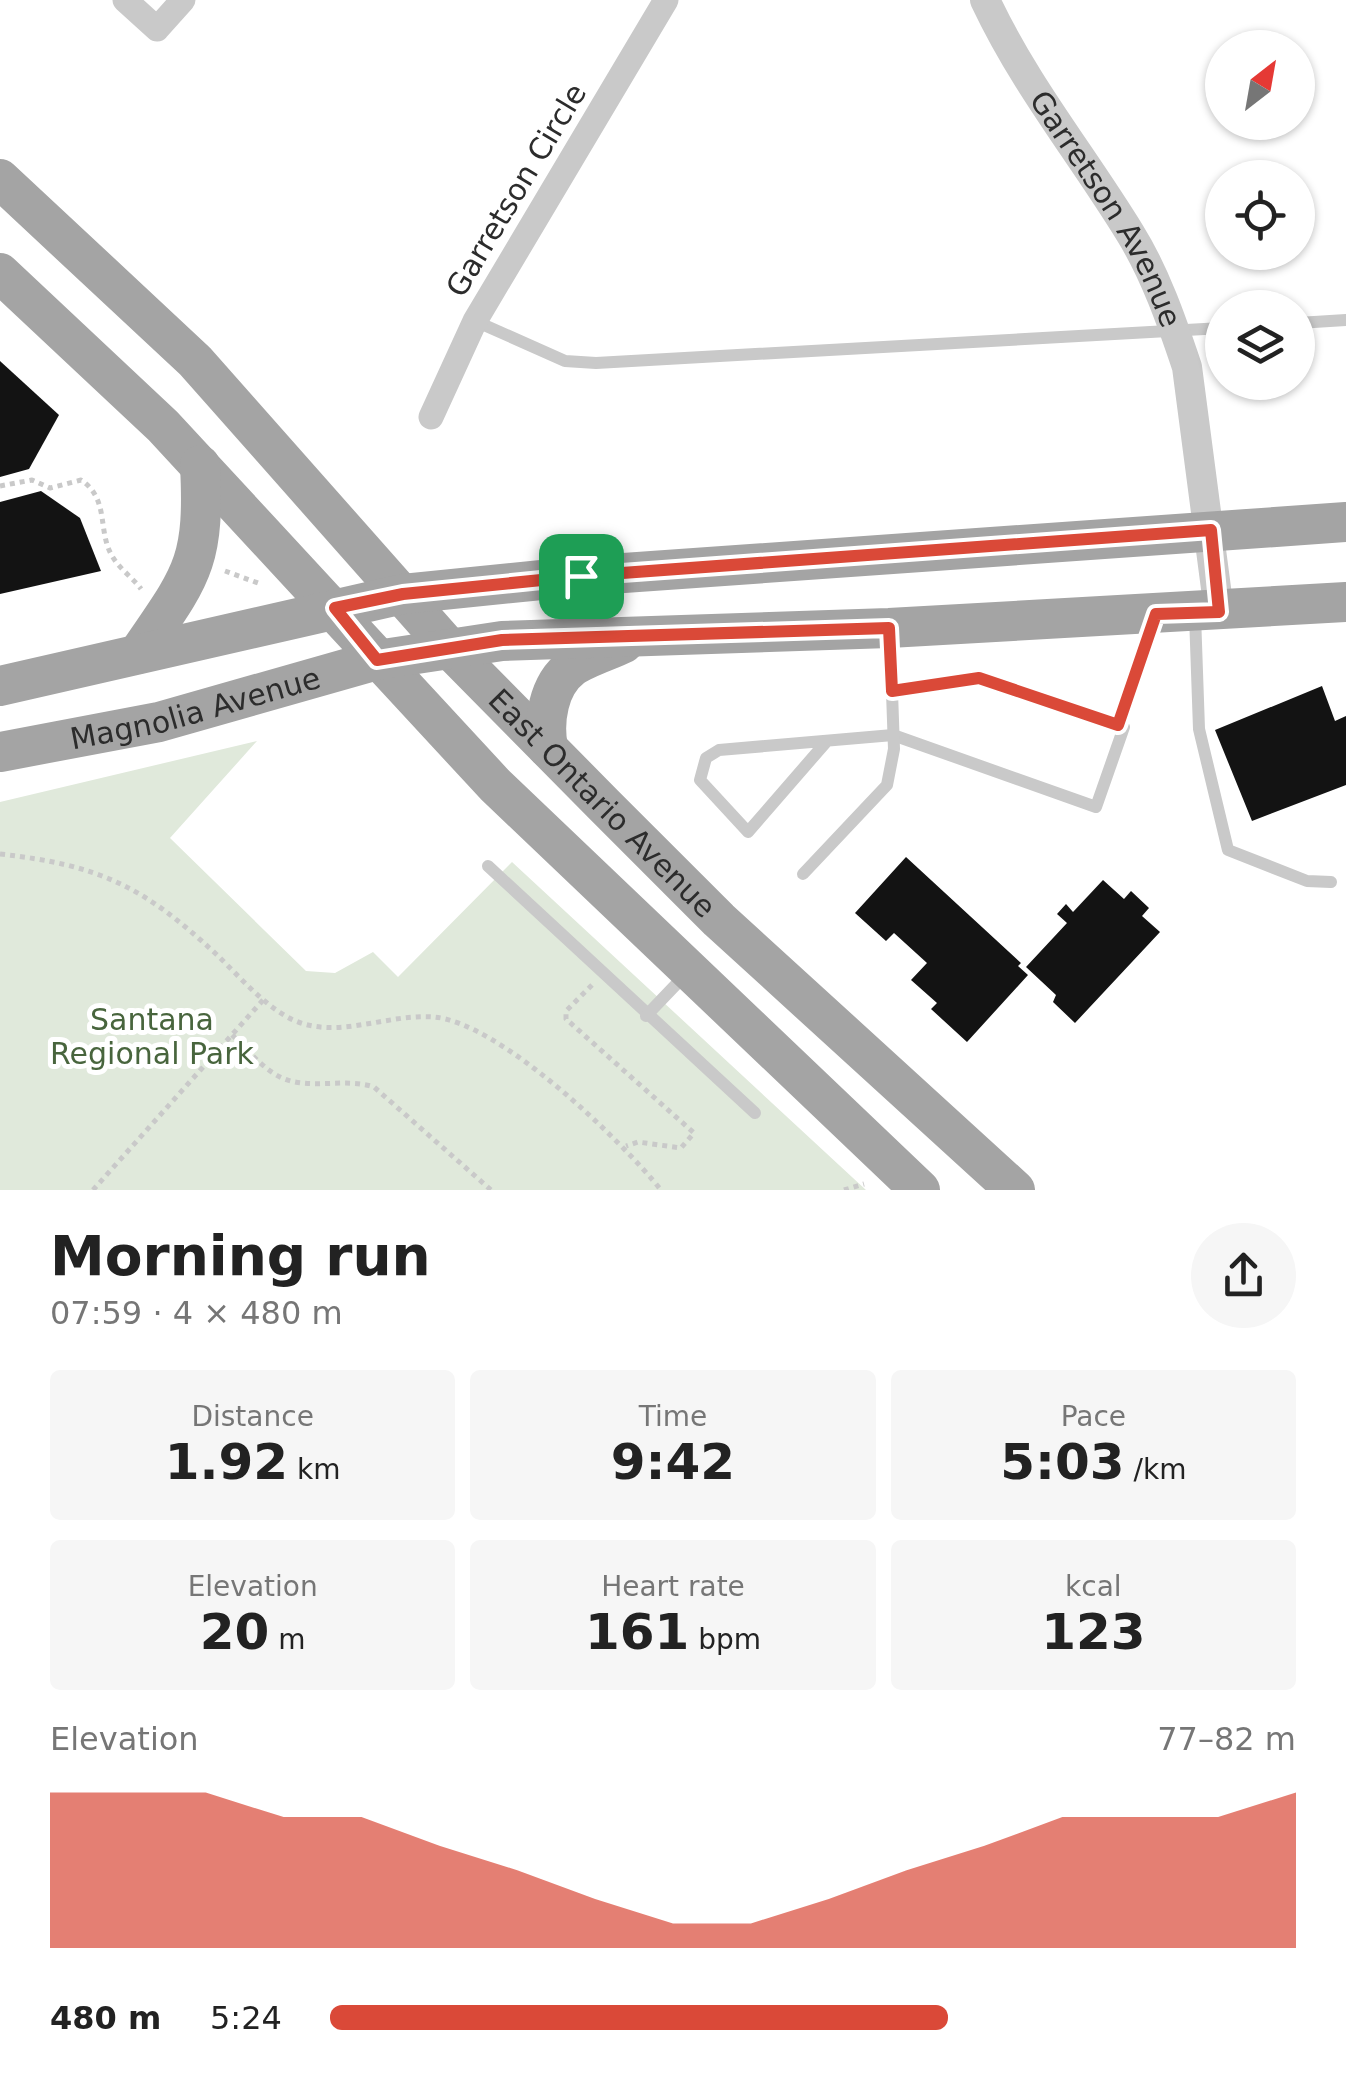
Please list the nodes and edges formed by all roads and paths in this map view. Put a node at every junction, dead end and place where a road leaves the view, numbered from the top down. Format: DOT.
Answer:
graph roads {
  1 [pos="125,0"];
  2 [pos="183,0"];
  3 [pos="666,0"];
  4 [pos="986,0"];
  5 [pos="0,180"];
  6 [pos="0,273"];
  7 [pos="1346,320"];
  8 [pos="476,322"];
  9 [pos="1315,322"];
  10 [pos="1205,329"];
  11 [pos="1175,331"];
  12 [pos="431,417"];
  13 [pos="200,465"];
  14 [pos="0,486"];
  15 [pos="1346,522"];
  16 [pos="1211,530"];
  17 [pos="222,570"];
  18 [pos="258,582"];
  19 [pos="403,594"];
  20 [pos="148,600"];
  21 [pos="1346,602"];
  22 [pos="335,608"];
  23 [pos="1190,613"];
  24 [pos="889,628"];
  25 [pos="637,636"];
  26 [pos="449,648"];
  27 [pos="138,654"];
  28 [pos="377,660"];
  29 [pos="0,686"];
  30 [pos="892,691"];
  31 [pos="1118,725"];
  32 [pos="894,735"];
  33 [pos="826,740"];
  34 [pos="548,748"];
  35 [pos="0,752"];
  36 [pos="0,854"];
  37 [pos="488,866"];
  38 [pos="803,874"];
  39 [pos="1332,882"];
  40 [pos="688,971"];
  41 [pos="602,975"];
  42 [pos="264,998"];
  43 [pos="646,1016"];
  44 [pos="232,1035"];
  45 [pos="755,1114"];
  46 [pos="626,1146"];
  47 [pos="872,1182"];
  48 [pos="93,1190"];
  49 [pos="492,1190"];
  50 [pos="661,1190"];
  51 [pos="844,1190"];
  52 [pos="920,1190"];
  53 [pos="1015,1190"];
  1 -- 2 [label="street"];
  3 -- 8 [label="street, Garretson Circle"];
  4 -- 11 [label="street, Garretson Avenue"];
  5 -- 19 [label="main road, East Ontario Avenue"];
  6 -- 13 [label="main road, East Ontario Avenue"];
  7 -- 9 [label="lane"];
  8 -- 11 [label="lane"];
  8 -- 12 [label="street, Garretson Circle"];
  10 -- 11 [label="lane"];
  11 -- 16 [label="street, Garretson Avenue"];
  13 -- 22 [label="main road, East Ontario Avenue"];
  13 -- 27 [label="main road"];
  14 -- 20 [label="path"];
  15 -- 16 [label="main road"];
  16 -- 19 [label="main road"];
  16 -- 23 [label="street, Garretson Avenue"];
  17 -- 18 [label="path"];
  19 -- 22 [label="main road"];
  19 -- 26 [label="main road, East Ontario Avenue"];
  21 -- 23 [label="main road, Magnolia Avenue"];
  22 -- 27 [label="main road"];
  22 -- 28 [label="main road, East Ontario Avenue"];
  23 -- 24 [label="main road, Magnolia Avenue"];
  23 -- 31 [label="lane"];
  23 -- 39 [label="lane"];
  24 -- 25 [label="main road, Magnolia Avenue"];
  24 -- 30 [label="lane"];
  25 -- 26 [label="main road, Magnolia Avenue"];
  25 -- 34 [label="main road"];
  26 -- 28 [label="main road, Magnolia Avenue"];
  26 -- 34 [label="main road, East Ontario Avenue"];
  27 -- 29 [label="main road"];
  28 -- 35 [label="main road, Magnolia Avenue"];
  28 -- 40 [label="main road, East Ontario Avenue"];
  30 -- 31 [label="lane"];
  30 -- 32 [label="lane"];
  31 -- 32 [label="lane"];
  32 -- 33 [label="lane"];
  32 -- 38 [label="lane"];
  33 -- 33 [label="lane"];
  34 -- 53 [label="main road, East Ontario Avenue"];
  36 -- 42 [label="path"];
  37 -- 41 [label="lane"];
  40 -- 43 [label="lane"];
  40 -- 52 [label="main road, East Ontario Avenue"];
  41 -- 43 [label="lane"];
  41 -- 46 [label="path"];
  42 -- 44 [label="path"];
  42 -- 46 [label="path"];
  43 -- 45 [label="lane"];
  44 -- 48 [label="path"];
  44 -- 49 [label="path"];
  46 -- 50 [label="path"];
  47 -- 51 [label="path"];
}
